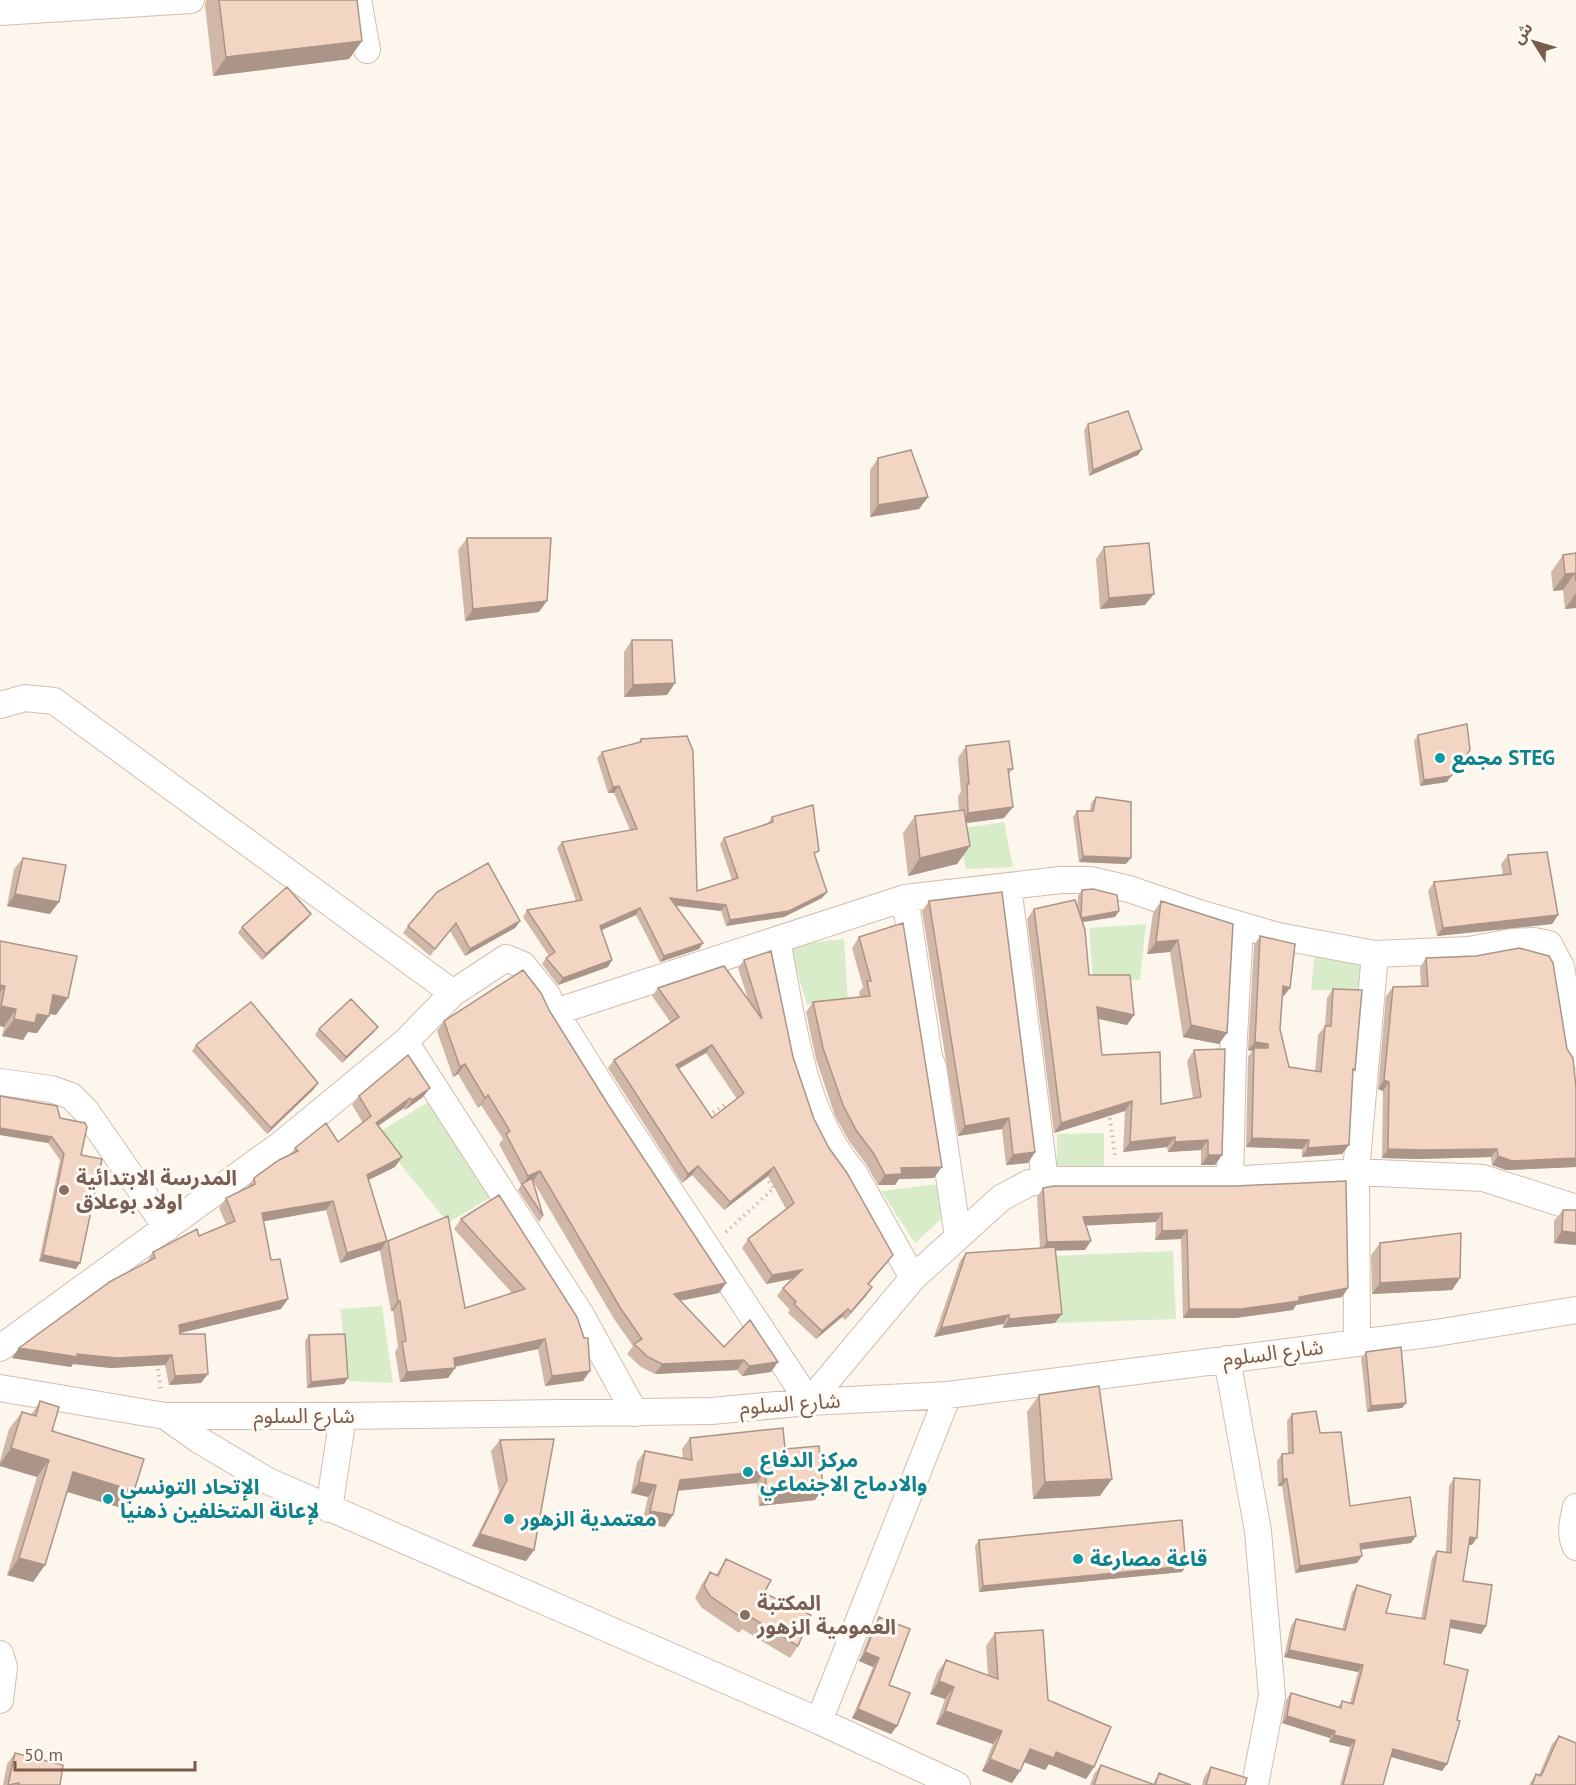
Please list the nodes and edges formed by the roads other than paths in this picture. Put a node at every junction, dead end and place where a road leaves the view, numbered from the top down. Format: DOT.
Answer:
graph roads {
  1 [pos="191,0"];
  2 [pos="358,0"];
  3 [pos="97,3"];
  4 [pos="0,12"];
  5 [pos="367,50"];
  6 [pos="0,705"];
  7 [pos="1008,886"];
  8 [pos="904,898"];
  9 [pos="1240,925"];
  10 [pos="777,940"];
  11 [pos="1375,954"];
  12 [pos="453,993"];
  13 [pos="555,1012"];
  14 [pos="405,1042"];
  15 [pos="1576,1055"];
  16 [pos="0,1082"];
  17 [pos="1356,1172"];
  18 [pos="1046,1180"];
  19 [pos="1230,1180"];
  20 [pos="1576,1208"];
  21 [pos="167,1228"];
  22 [pos="958,1237"];
  23 [pos="913,1278"];
  24 [pos="1576,1310"];
  25 [pos="1357,1343"];
  26 [pos="0,1348"];
  27 [pos="1227,1359"];
  28 [pos="0,1388"];
  29 [pos="948,1395"];
  30 [pos="808,1401"];
  31 [pos="635,1413"];
  32 [pos="165,1416"];
  33 [pos="343,1416"];
  34 [pos="1576,1507"];
  35 [pos="329,1509"];
  36 [pos="1576,1547"];
  37 [pos="1,1662"];
  38 [pos="0,1700"];
  39 [pos="819,1721"];
  40 [pos="957,1785"];
  41 [pos="1255,1785"];
  1 -- 3 [label="street"];
  2 -- 5 [label="street"];
  3 -- 4 [label="street"];
  6 -- 12 [label="street"];
  7 -- 8 [label="street"];
  7 -- 9 [label="street"];
  7 -- 18 [label="street"];
  8 -- 10 [label="street"];
  8 -- 22 [label="street"];
  9 -- 11 [label="street"];
  9 -- 19 [label="street"];
  10 -- 13 [label="street"];
  10 -- 23 [label="street"];
  11 -- 15 [label="street"];
  11 -- 17 [label="street"];
  12 -- 13 [label="street"];
  12 -- 14 [label="street"];
  13 -- 30 [label="street"];
  14 -- 21 [label="street"];
  14 -- 31 [label="street"];
  16 -- 21 [label="street"];
  17 -- 19 [label="street"];
  17 -- 20 [label="street"];
  17 -- 25 [label="street"];
  18 -- 19 [label="street"];
  18 -- 22 [label="street"];
  21 -- 26 [label="street"];
  22 -- 23 [label="street"];
  23 -- 30 [label="street"];
  24 -- 25 [label="street, شارع السلوم"];
  25 -- 27 [label="street, شارع السلوم"];
  27 -- 29 [label="street, شارع السلوم"];
  27 -- 41 [label="street"];
  28 -- 32 [label="street, شارع السلوم"];
  29 -- 30 [label="street, شارع السلوم"];
  29 -- 39 [label="street"];
  30 -- 31 [label="street, شارع السلوم"];
  31 -- 33 [label="street, شارع السلوم"];
  32 -- 33 [label="street, شارع السلوم"];
  32 -- 35 [label="street"];
  33 -- 35 [label="street"];
  34 -- 36 [label="street"];
  35 -- 39 [label="street"];
  37 -- 38 [label="street"];
  39 -- 40 [label="street"];
}
